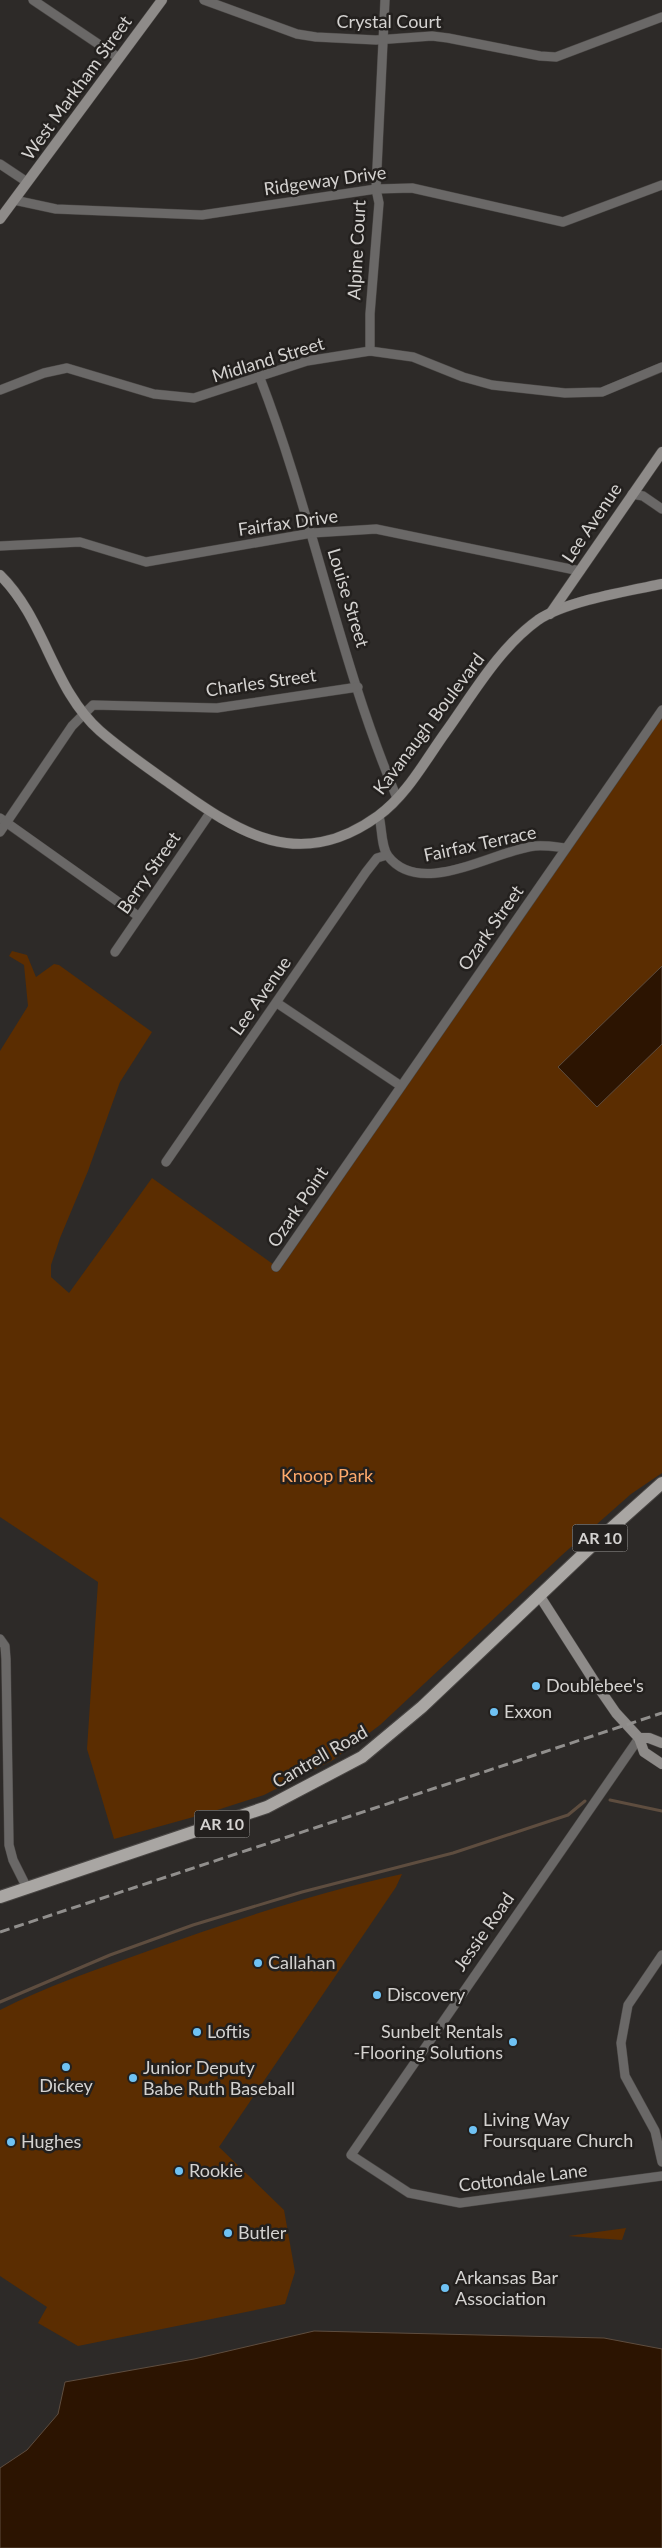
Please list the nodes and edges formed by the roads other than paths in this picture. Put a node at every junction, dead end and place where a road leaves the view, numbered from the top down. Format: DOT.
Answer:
graph roads {
  1 [pos="33,0"];
  2 [pos="162,0"];
  3 [pos="204,0"];
  4 [pos="385,0"];
  5 [pos="662,17"];
  6 [pos="382,40"];
  7 [pos="119,58"];
  8 [pos="0,164"];
  9 [pos="27,182"];
  10 [pos="662,185"];
  11 [pos="376,188"];
  12 [pos="14,200"];
  13 [pos="0,219"];
  14 [pos="370,351"];
  15 [pos="662,367"];
  16 [pos="260,378"];
  17 [pos="0,390"];
  18 [pos="662,452"];
  19 [pos="632,494"];
  20 [pos="662,509"];
  21 [pos="312,533"];
  22 [pos="0,546"];
  23 [pos="580,571"];
  24 [pos="0,575"];
  25 [pos="662,584"];
  26 [pos="550,614"];
  27 [pos="358,687"];
  28 [pos="662,710"];
  29 [pos="84,716"];
  30 [pos="397,798"];
  31 [pos="210,812"];
  32 [pos="379,816"];
  33 [pos="3,821"];
  34 [pos="0,832"];
  35 [pos="566,848"];
  36 [pos="387,855"];
  37 [pos="138,916"];
  38 [pos="115,952"];
  39 [pos="277,1003"];
  40 [pos="401,1086"];
  41 [pos="166,1162"];
  42 [pos="346,1165"];
  43 [pos="276,1267"];
  44 [pos="662,1483"];
  45 [pos="539,1595"];
  46 [pos="0,1639"];
  47 [pos="639,1738"];
  48 [pos="662,1743"];
  49 [pos="662,1764"];
  50 [pos="4,1814"];
  51 [pos="27,1888"];
  52 [pos="0,1897"];
  53 [pos="662,1955"];
  54 [pos="662,2162"];
  55 [pos="367,2166"];
  56 [pos="662,2176"];
  1 -- 7 [label="street"];
  2 -- 7 [label="street, West Markham Street"];
  3 -- 6 [label="street, Crystal Court"];
  4 -- 6 [label="street, Alpine Court"];
  5 -- 6 [label="street, Crystal Court"];
  6 -- 11 [label="street, Alpine Court"];
  7 -- 9 [label="street, West Markham Street"];
  8 -- 9 [label="street"];
  9 -- 12 [label="street, West Markham Street"];
  10 -- 11 [label="street, Ridgeway Drive"];
  11 -- 12 [label="street, Ridgeway Drive"];
  11 -- 14 [label="street, Alpine Court"];
  12 -- 13 [label="street, West Markham Street"];
  14 -- 15 [label="street, Midland Street"];
  14 -- 16 [label="street, Midland Street"];
  16 -- 17 [label="street, Midland Street"];
  16 -- 21 [label="street, Louise Street"];
  18 -- 19 [label="street, Lee Avenue"];
  19 -- 20 [label="street"];
  19 -- 23 [label="street, Lee Avenue"];
  21 -- 22 [label="street, Fairfax Drive"];
  21 -- 23 [label="street, Fairfax Drive"];
  21 -- 27 [label="street, Louise Street"];
  23 -- 26 [label="street, Lee Avenue"];
  24 -- 29 [label="street, Kavanaugh Boulevard"];
  25 -- 26 [label="street, Kavanaugh Boulevard"];
  26 -- 30 [label="street, Kavanaugh Boulevard"];
  27 -- 29 [label="street, Charles Street"];
  27 -- 30 [label="street, Louise Street"];
  28 -- 35 [label="street, Ozark Street"];
  29 -- 31 [label="street, Kavanaugh Boulevard"];
  29 -- 33 [label="street, Charles Street"];
  30 -- 32 [label="street, Kavanaugh Boulevard"];
  31 -- 32 [label="street, Kavanaugh Boulevard"];
  31 -- 37 [label="street, Berry Street"];
  32 -- 36 [label="street"];
  33 -- 34 [label="street, Charles Street"];
  33 -- 37 [label="street"];
  35 -- 36 [label="street, Fairfax Terrace"];
  35 -- 40 [label="street, Ozark Street"];
  36 -- 39 [label="street, Lee Avenue"];
  37 -- 38 [label="street, Berry Street"];
  39 -- 40 [label="street"];
  39 -- 41 [label="street, Lee Avenue"];
  40 -- 42 [label="street, Ozark Street"];
  42 -- 43 [label="street, Ozark Point"];
  44 -- 45 [label="main road, Cantrell Road / AR 10"];
  45 -- 47 [label="street"];
  45 -- 51 [label="main road, Cantrell Road / AR 10"];
  46 -- 50 [label="street"];
  47 -- 48 [label="street"];
  47 -- 49 [label="street"];
  47 -- 55 [label="street, Jessie Road"];
  50 -- 51 [label="street"];
  51 -- 52 [label="main road, Cantrell Road / AR 10"];
  53 -- 54 [label="street"];
  55 -- 56 [label="street, Cottondale Lane"];
}
